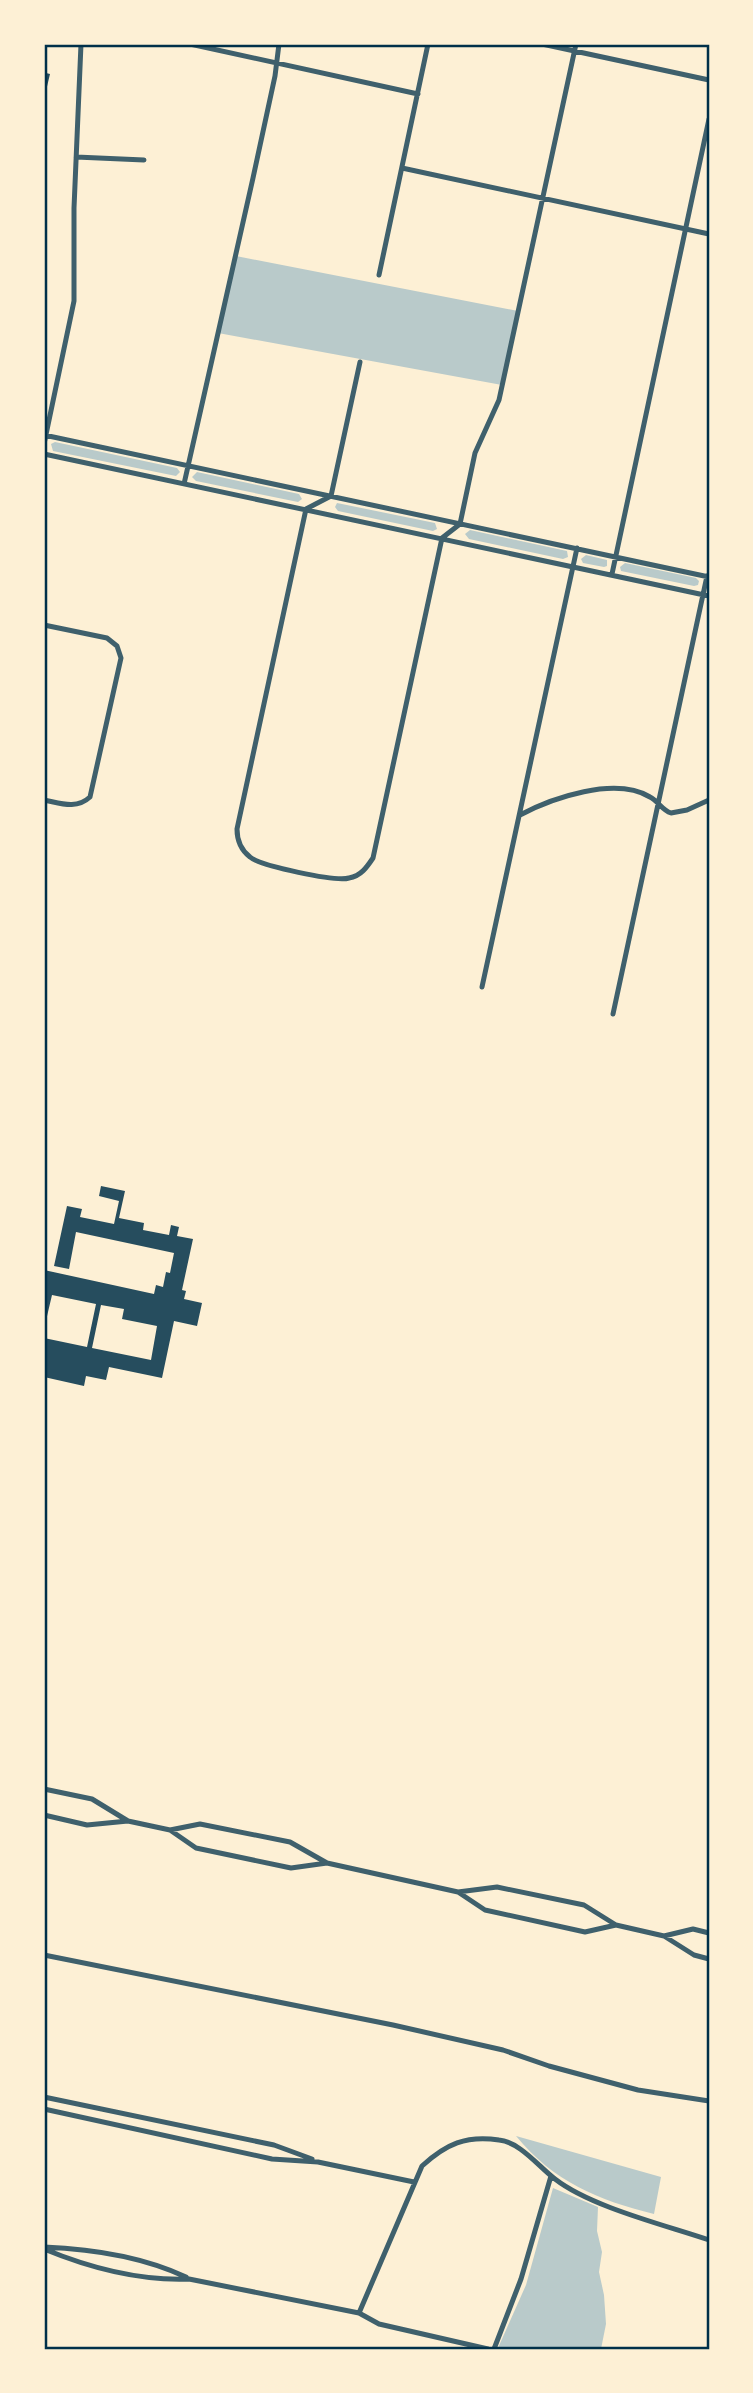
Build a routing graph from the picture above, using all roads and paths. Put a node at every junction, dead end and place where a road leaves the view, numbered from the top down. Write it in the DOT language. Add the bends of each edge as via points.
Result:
graph roads {
  1 [pos="81,44"];
  2 [pos="190,44"];
  3 [pos="279,44"];
  4 [pos="428,44"];
  5 [pos="542,44"];
  6 [pos="575,47"];
  7 [pos="276,62"];
  8 [pos="709,80"];
  9 [pos="418,94"];
  10 [pos="709,119"];
  11 [pos="76,158"];
  12 [pos="144,160"];
  13 [pos="402,168"];
  14 [pos="543,198"];
  15 [pos="685,229"];
  16 [pos="709,234"];
  17 [pos="379,275"];
  18 [pos="360,362"];
  19 [pos="45,435"];
  20 [pos="44,444"];
  21 [pos="44,454"];
  22 [pos="188,466"];
  23 [pos="184,484"];
  24 [pos="331,496"];
  25 [pos="306,509"];
  26 [pos="460,524"];
  27 [pos="442,538"];
  28 [pos="577,548"];
  29 [pos="616,556"];
  30 [pos="573,566"];
  31 [pos="612,574"];
  32 [pos="708,576"];
  33 [pos="706,595"];
  34 [pos="44,625"];
  35 [pos="44,800"];
  36 [pos="709,800"];
  37 [pos="657,803"];
  38 [pos="519,815"];
  39 [pos="482,987"];
  40 [pos="612,1014"];
  41 [pos="44,1789"];
  42 [pos="44,1815"];
  43 [pos="128,1821"];
  44 [pos="170,1830"];
  45 [pos="327,1863"];
  46 [pos="458,1892"];
  47 [pos="616,1925"];
  48 [pos="709,1933"];
  49 [pos="664,1936"];
  50 [pos="44,1955"];
  51 [pos="709,1959"];
  52 [pos="44,2097"];
  53 [pos="709,2101"];
  54 [pos="44,2109"];
  55 [pos="318,2162"];
  56 [pos="551,2176"];
  57 [pos="414,2182"];
  58 [pos="709,2240"];
  59 [pos="44,2248"];
  60 [pos="189,2278"];
  61 [pos="359,2313"];
  62 [pos="488,2349"];
  63 [pos="494,2349"];
  1 -- 11 [label="street"];
  2 -- 7 [label="street"];
  3 -- 7 [label="street"];
  4 -- 9 [label="street"];
  5 -- 6 [label="street"];
  6 -- 8 [label="street"];
  6 -- 14 [label="street"];
  7 -- 9 [label="street"];
  7 -- 22 [label="street"];
  9 -- 13 [label="street"];
  10 -- 15 [label="street"];
  11 -- 12 [label="street"];
  11 -- 19 [label="street" via="74,301"];
  13 -- 14 [label="street"];
  13 -- 17 [label="street"];
  14 -- 15 [label="street"];
  14 -- 26 [label="street" via="499,400 475,453"];
  15 -- 16 [label="street"];
  15 -- 29 [label="street"];
  18 -- 24 [label="street"];
  19 -- 20 [label="street"];
  19 -- 22 [label="street"];
  21 -- 23 [label="street"];
  22 -- 23 [label="street"];
  22 -- 24 [label="street"];
  23 -- 25 [label="street"];
  24 -- 25 [label="street"];
  24 -- 26 [label="street"];
  25 -- 27 [label="street"];
  25 -- 27 [label="street" via="237,829 244,852 256,861 339,880 357,876 373,858"];
  26 -- 27 [label="street"];
  26 -- 28 [label="street"];
  27 -- 30 [label="street"];
  28 -- 29 [label="street"];
  28 -- 30 [label="street"];
  29 -- 31 [label="street"];
  29 -- 32 [label="street"];
  30 -- 31 [label="street"];
  30 -- 38 [label="street"];
  31 -- 33 [label="street"];
  32 -- 33 [label="street"];
  33 -- 37 [label="street"];
  34 -- 35 [label="street" via="107,638 117,646 121,659 90,797 74,806"];
  36 -- 37 [label="street" via="677,813 667,812"];
  37 -- 38 [label="street" via="650,796 627,790 584,791"];
  37 -- 40 [label="street"];
  38 -- 39 [label="street"];
  41 -- 43 [label="street" via="92,1799"];
  42 -- 43 [label="street" via="88,1825"];
  43 -- 44 [label="street"];
  44 -- 45 [label="street" via="200,1824 290,1842"];
  44 -- 45 [label="street" via="196,1848 290,1868"];
  45 -- 46 [label="street"];
  46 -- 47 [label="street" via="498,1887 572,1902"];
  46 -- 47 [label="street" via="485,1910 586,1932"];
  47 -- 49 [label="street"];
  48 -- 49 [label="street" via="693,1929"];
  49 -- 51 [label="street"];
  50 -- 53 [label="street" via="393,2025 503,2050 638,2090"];
  52 -- 55 [label="street" via="274,2145"];
  54 -- 55 [label="street" via="272,2159"];
  55 -- 57 [label="street"];
  56 -- 57 [label="street" via="521,2150 502,2140 481,2139 458,2141 439,2151 422,2166"];
  56 -- 58 [label="street" via="580,2194"];
  56 -- 63 [label="street" via="521,2279"];
  57 -- 61 [label="street"];
  59 -- 60 [label="street" via="96,2250 163,2266"];
  59 -- 60 [label="street" via="77,2262 139,2277"];
  60 -- 61 [label="street"];
  61 -- 62 [label="street" via="380,2324"];
}
